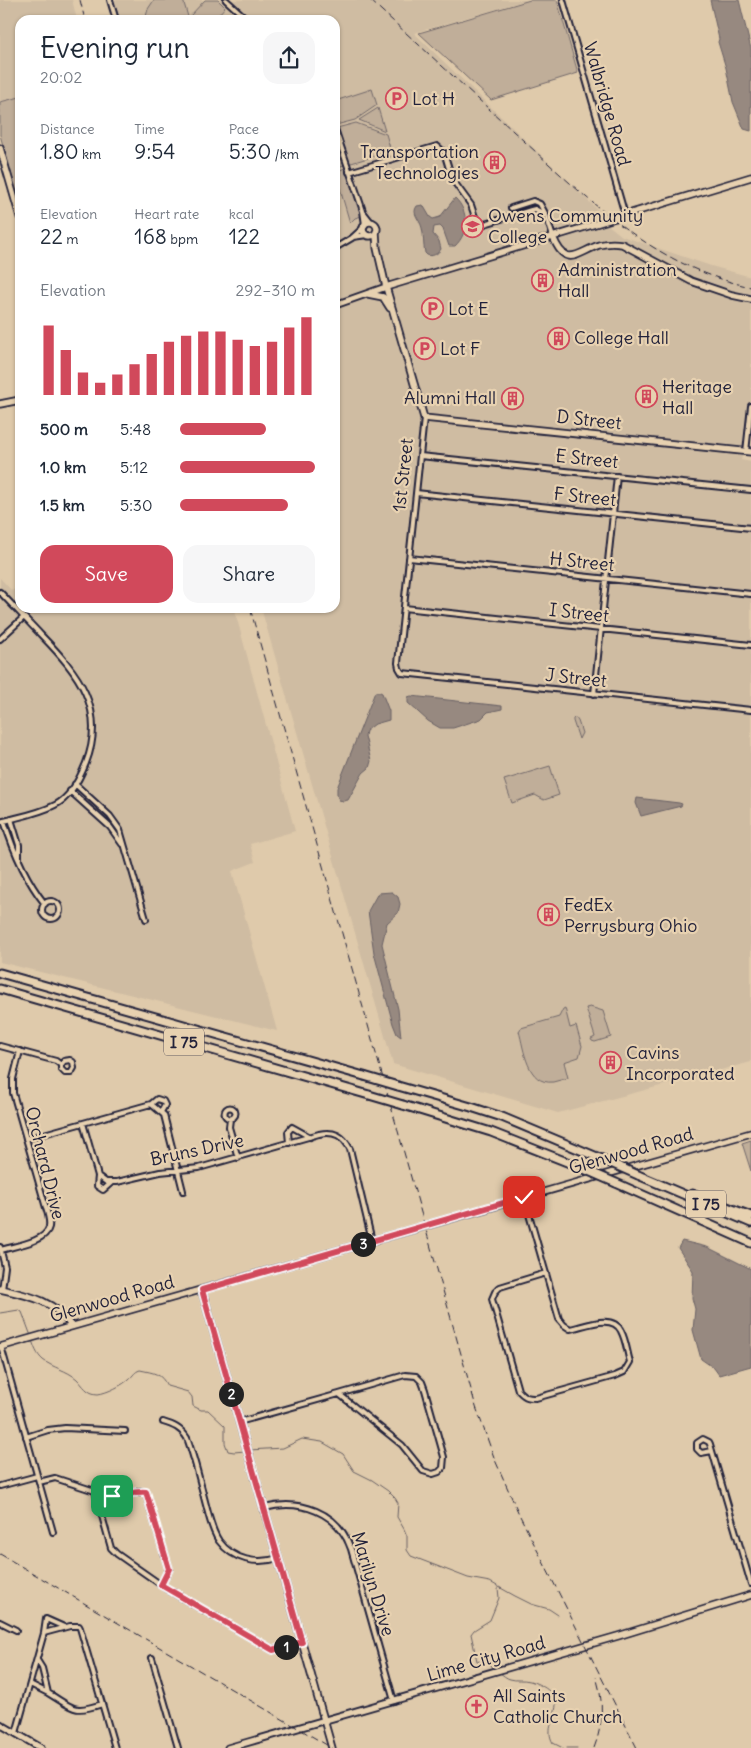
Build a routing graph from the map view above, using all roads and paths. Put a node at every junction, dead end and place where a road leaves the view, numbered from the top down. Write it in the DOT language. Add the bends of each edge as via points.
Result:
graph roads {
  1 [pos="110,0"];
  2 [pos="226,0"];
  3 [pos="563,0"];
  4 [pos="114,15"];
  5 [pos="242,15"];
  6 [pos="340,144"];
  7 [pos="0,148"];
  8 [pos="349,172"];
  9 [pos="751,177"];
  10 [pos="15,200"];
  11 [pos="510,208"];
  12 [pos="363,211"];
  13 [pos="546,215"];
  14 [pos="625,215"];
  15 [pos="371,222"];
  16 [pos="364,226"];
  17 [pos="376,232"];
  18 [pos="368,235"];
  19 [pos="353,237"];
  20 [pos="553,237"];
  21 [pos="340,245"];
  22 [pos="377,248"];
  23 [pos="386,286"];
  24 [pos="366,293"];
  25 [pos="751,300"];
  26 [pos="340,303"];
  27 [pos="394,313"];
  28 [pos="15,401"];
  29 [pos="0,404"];
  30 [pos="751,406"];
  31 [pos="424,418"];
  32 [pos="749,452"];
  33 [pos="420,456"];
  34 [pos="617,476"];
  35 [pos="751,490"];
  36 [pos="416,493"];
  37 [pos="613,514"];
  38 [pos="751,528"];
  39 [pos="409,558"];
  40 [pos="606,579"];
  41 [pos="0,592"];
  42 [pos="751,594"];
  43 [pos="15,607"];
  44 [pos="404,608"];
  45 [pos="21,613"];
  46 [pos="24,616"];
  47 [pos="601,629"];
  48 [pos="0,639"];
  49 [pos="751,645"];
  50 [pos="400,670"];
  51 [pos="594,694"];
  52 [pos="751,710"];
  53 [pos="73,788"];
  54 [pos="11,819"];
  55 [pos="2,821"];
  56 [pos="126,850"];
  57 [pos="19,859"];
  58 [pos="45,904"];
  59 [pos="146,918"];
  60 [pos="0,973"];
  61 [pos="0,990"];
  62 [pos="0,1046"];
  63 [pos="20,1051"];
  64 [pos="61,1065"];
  65 [pos="151,1104"];
  66 [pos="161,1112"];
  67 [pos="230,1119"];
  68 [pos="82,1124"];
  69 [pos="751,1133"];
  70 [pos="310,1137"];
  71 [pos="26,1140"];
  72 [pos="289,1143"];
  73 [pos="238,1158"];
  74 [pos="178,1170"];
  75 [pos="98,1176"];
  76 [pos="111,1183"];
  77 [pos="660,1184"];
  78 [pos="183,1191"];
  79 [pos="524,1197"];
  80 [pos="751,1216"];
  81 [pos="751,1223"];
  82 [pos="372,1242"];
  83 [pos="751,1244"];
  84 [pos="0,1249"];
  85 [pos="546,1273"];
  86 [pos="1,1289"];
  87 [pos="202,1290"];
  88 [pos="70,1326"];
  89 [pos="0,1346"];
  90 [pos="339,1394"];
  91 [pos="163,1422"];
  92 [pos="239,1422"];
  93 [pos="125,1431"];
  94 [pos="26,1437"];
  95 [pos="712,1452"];
  96 [pos="37,1476"];
  97 [pos="39,1482"];
  98 [pos="0,1486"];
  99 [pos="95,1491"];
  100 [pos="264,1508"];
  101 [pos="53,1532"];
  102 [pos="278,1558"];
  103 [pos="751,1584"];
  104 [pos="161,1585"];
  105 [pos="751,1595"];
  106 [pos="0,1622"];
  107 [pos="64,1627"];
  108 [pos="16,1630"];
  109 [pos="44,1633"];
  110 [pos="302,1642"];
  111 [pos="152,1658"];
  112 [pos="37,1660"];
  113 [pos="30,1684"];
  114 [pos="48,1693"];
  115 [pos="394,1701"];
  116 [pos="102,1704"];
  117 [pos="324,1721"];
  118 [pos="0,1724"];
  119 [pos="16,1733"];
  120 [pos="42,1748"];
  121 [pos="115,1748"];
  122 [pos="178,1748"];
  123 [pos="228,1748"];
  124 [pos="332,1748"];
  1 -- 4 [label="street"];
  2 -- 5 [label="street"];
  3 -- 14 [label="street, Walbridge Road"];
  6 -- 8 [label="street"];
  7 -- 10 [label="street"];
  8 -- 12 [label="street"];
  8 -- 13 [label="street" via="437,146 444,152 452,179 471,205 478,226 536,209"];
  9 -- 14 [label="street"];
  11 -- 13 [label="street" via="536,202"];
  12 -- 15 [label="street"];
  12 -- 16 [label="street"];
  13 -- 20 [label="street"];
  14 -- 20 [label="street"];
  15 -- 16 [label="street"];
  15 -- 17 [label="street" via="376,225"];
  16 -- 18 [label="street"];
  16 -- 19 [label="street"];
  17 -- 18 [label="street"];
  17 -- 22 [label="street"];
  18 -- 19 [label="street"];
  18 -- 22 [label="street"];
  19 -- 21 [label="street"];
  20 -- 23 [label="street"];
  20 -- 25 [label="street" via="560,251 569,256 580,255 603,244 622,244 691,281"];
  22 -- 23 [label="street, 1st Street"];
  23 -- 24 [label="street"];
  23 -- 27 [label="street, 1st Street"];
  24 -- 26 [label="street"];
  24 -- 27 [label="street" via="383,298"];
  27 -- 31 [label="street, 1st Street"];
  28 -- 29 [label="street"];
  30 -- 32 [label="street"];
  31 -- 32 [label="street, D Street"];
  31 -- 33 [label="street, 1st Street"];
  33 -- 34 [label="street, E Street"];
  33 -- 36 [label="street, 1st Street"];
  34 -- 35 [label="street, E Street"];
  34 -- 37 [label="street"];
  36 -- 37 [label="street, F Street"];
  36 -- 39 [label="street, 1st Street"];
  37 -- 38 [label="street, F Street"];
  37 -- 40 [label="street"];
  39 -- 40 [label="street, H Street"];
  39 -- 44 [label="street, 1st Street"];
  40 -- 42 [label="street, H Street"];
  40 -- 47 [label="street"];
  41 -- 43 [label="street"];
  44 -- 47 [label="street, I Street"];
  44 -- 50 [label="street, 1st Street"];
  45 -- 46 [label="street"];
  46 -- 48 [label="street"];
  46 -- 53 [label="street" via="71,666 88,700 92,740 87,760"];
  47 -- 49 [label="street, I Street"];
  47 -- 51 [label="street"];
  50 -- 51 [label="street, J Street" via="405,674"];
  51 -- 52 [label="street, J Street"];
  53 -- 54 [label="street" via="55,805"];
  53 -- 56 [label="street" via="110,827"];
  53 -- 56 [label="street" via="102,808 115,823"];
  54 -- 55 [label="street"];
  54 -- 57 [label="street" via="19,845"];
  55 -- 57 [label="street"];
  56 -- 59 [label="street"];
  57 -- 58 [label="street" via="32,887"];
  58 -- 58 [label="street" via="42,908 44,915 50,919 56,917 59,905 51,901"];
  60 -- 77 [label="highway, I 75, bridge" via="471,1107"];
  61 -- 83 [label="highway, I 75, bridge" via="491,1132 577,1166"];
  62 -- 63 [label="street"];
  63 -- 64 [label="street"];
  63 -- 71 [label="street, Orchard Drive" via="13,1092"];
  65 -- 66 [label="street"];
  65 -- 66 [label="street" via="157,1099 164,1101"];
  65 -- 68 [label="street"];
  66 -- 74 [label="street"];
  67 -- 73 [label="street"];
  68 -- 71 [label="street"];
  68 -- 75 [label="street, Bruns Drive"];
  69 -- 79 [label="street, Glenwood Road"];
  70 -- 72 [label="street, Bruns Drive"];
  70 -- 72 [label="street, Bruns Drive" via="292,1127 288,1132"];
  70 -- 82 [label="street, Bruns Drive" via="333,1133 347,1144"];
  71 -- 84 [label="street, Orchard Drive" via="49,1226 40,1238"];
  72 -- 73 [label="street, Bruns Drive"];
  73 -- 74 [label="street, Bruns Drive"];
  74 -- 76 [label="street, Bruns Drive"];
  74 -- 78 [label="street"];
  75 -- 76 [label="street"];
  75 -- 76 [label="street, Bruns Drive" via="96,1183 100,1190"];
  77 -- 80 [label="highway"];
  77 -- 81 [label="highway, I 75"];
  79 -- 82 [label="street, Glenwood Road"];
  79 -- 85 [label="street"];
  82 -- 87 [label="street, Glenwood Road"];
  84 -- 86 [label="street" via="5,1272"];
  85 -- 85 [label="street" via="559,1319 564,1325 570,1329 607,1321 616,1323 622,1331 630,1362 624,1372 536,1398 524,1396 518,1390 492,1299 500,1287"];
  86 -- 88 [label="street" via="40,1300 63,1316"];
  87 -- 88 [label="street, Glenwood Road"];
  87 -- 92 [label="street"];
  88 -- 89 [label="street, Glenwood Road"];
  89 -- 94 [label="street"];
  90 -- 90 [label="street" via="402,1445 422,1471 433,1474 441,1470 444,1463 442,1449 425,1390 418,1377 406,1375"];
  90 -- 92 [label="street"];
  91 -- 102 [label="street" via="175,1426 187,1438 219,1542 248,1560 265,1562"];
  92 -- 100 [label="street"];
  93 -- 94 [label="street" via="65,1428"];
  94 -- 96 [label="street"];
  95 -- 103 [label="street"];
  96 -- 97 [label="street"];
  96 -- 98 [label="street"];
  97 -- 99 [label="street" via="55,1478"];
  97 -- 101 [label="street"];
  99 -- 104 [label="street" via="111,1548"];
  99 -- 104 [label="street" via="118,1497 146,1492 169,1569"];
  100 -- 102 [label="street"];
  100 -- 115 [label="street, Marilyn Drive" via="290,1504 309,1508 331,1520 345,1533"];
  102 -- 110 [label="street"];
  104 -- 110 [label="street" via="273,1650"];
  105 -- 115 [label="street, Lime City Road"];
  106 -- 108 [label="street"];
  107 -- 109 [label="street"];
  107 -- 109 [label="street" via="46,1619"];
  107 -- 116 [label="street" via="76,1625 80,1628"];
  109 -- 112 [label="street"];
  110 -- 117 [label="street"];
  111 -- 122 [label="street"];
  112 -- 113 [label="street"];
  112 -- 114 [label="street"];
  113 -- 114 [label="street"];
  113 -- 119 [label="street"];
  114 -- 116 [label="street" via="75,1709"];
  115 -- 117 [label="street, Lime City Road"];
  116 -- 121 [label="street"];
  117 -- 123 [label="street, Lime City Road"];
  117 -- 124 [label="street"];
  118 -- 119 [label="street"];
  119 -- 120 [label="street"];
}
